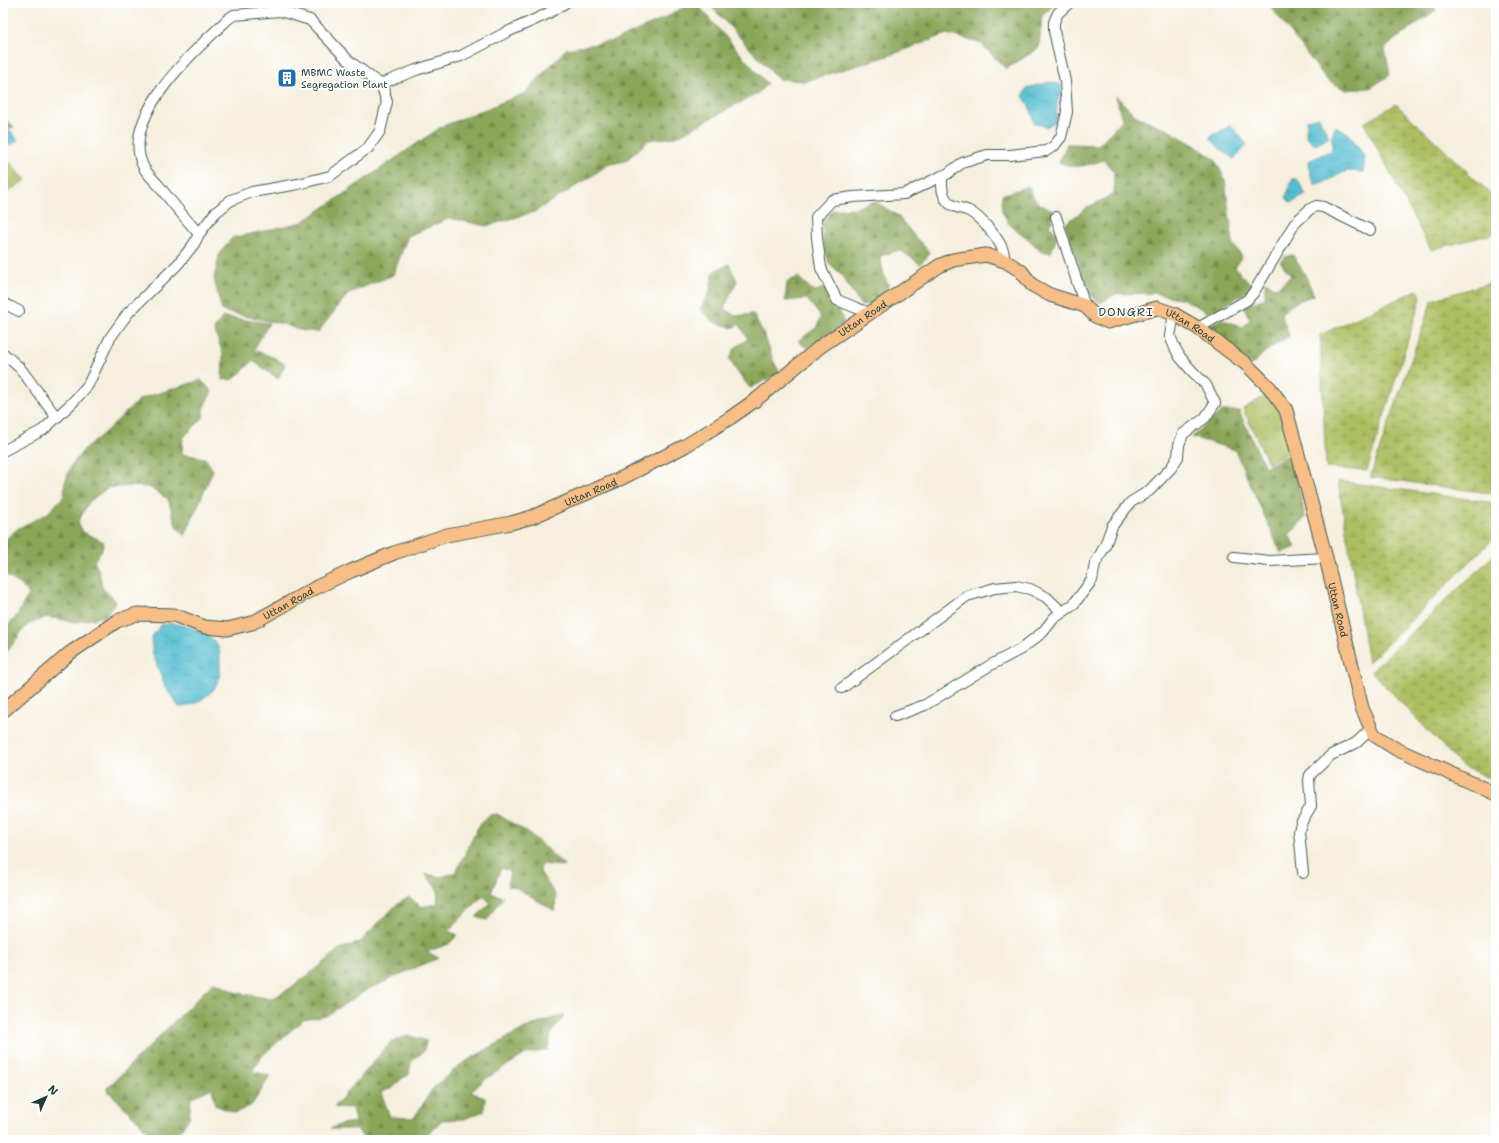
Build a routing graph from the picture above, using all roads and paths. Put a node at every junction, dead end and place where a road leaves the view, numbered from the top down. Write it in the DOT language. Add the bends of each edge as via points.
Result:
graph roads {
  1 [pos="565,3"];
  2 [pos="1068,3"];
  3 [pos="385,96"];
  4 [pos="942,176"];
  5 [pos="1056,217"];
  6 [pos="1370,230"];
  7 [pos="199,234"];
  8 [pos="1005,260"];
  9 [pos="3,303"];
  10 [pos="1084,306"];
  11 [pos="19,311"];
  12 [pos="869,313"];
  13 [pos="1174,314"];
  14 [pos="1198,328"];
  15 [pos="3,353"];
  16 [pos="57,418"];
  17 [pos="3,451"];
  18 [pos="1234,557"];
  19 [pos="1326,558"];
  20 [pos="1062,612"];
  21 [pos="842,688"];
  22 [pos="3,711"];
  23 [pos="895,716"];
  24 [pos="1372,729"];
  25 [pos="1496,794"];
  26 [pos="1303,874"];
  1 -- 3 [label="street" via="461,56 383,83"];
  2 -- 4 [label="street" via="1058,13 1054,22 1068,112 1061,137 1046,151 986,155 962,163"];
  3 -- 7 [label="street" via="387,102 380,131 368,148 347,165 330,176 252,192 231,200 215,213"];
  3 -- 7 [label="street" via="382,87 348,60 310,20 280,11 234,15 228,18 162,88 139,134 138,152 144,168"];
  4 -- 8 [label="street" via="942,189 948,202 976,215 982,221 1001,246"];
  4 -- 12 [label="street" via="904,194 832,200 816,217 821,268 837,300"];
  5 -- 10 [label="street"];
  6 -- 14 [label="street" via="1323,207 1316,206 1310,209 1295,223 1247,300"];
  7 -- 16 [label="street" via="178,264 128,313 110,338 88,384"];
  8 -- 10 [label="main road, Uttan Road" via="1021,271 1032,285 1050,295"];
  8 -- 12 [label="main road, Uttan Road" via="986,255 953,260 939,266"];
  9 -- 11 [label="street"];
  10 -- 13 [label="main road, Uttan Road" via="1095,316 1108,322 1157,308"];
  12 -- 22 [label="main road, Uttan Road" via="821,346 730,418 685,446 622,478 511,523 447,535 394,553 319,586 252,623 227,629 205,627 174,615 137,614 117,621 70,653"];
  13 -- 14 [label="main road, Uttan Road"];
  13 -- 20 [label="street" via="1170,336 1175,348 1192,372 1206,385 1215,403 1205,418 1183,434 1178,457 1171,468 1149,491 1131,502 1112,526 1095,564 1092,580 1073,605"];
  14 -- 19 [label="main road, Uttan Road" via="1246,364 1270,388 1286,410"];
  15 -- 16 [label="street" via="20,368"];
  16 -- 17 [label="street" via="44,430"];
  18 -- 19 [label="street" via="1269,561"];
  19 -- 24 [label="main road, Uttan Road" via="1362,708"];
  20 -- 21 [label="street" via="1046,597 1030,589 1016,586 996,588 967,596"];
  20 -- 23 [label="street" via="1043,632 1021,648 925,705"];
  24 -- 25 [label="main road, Uttan Road" via="1374,735 1396,749"];
  24 -- 26 [label="street" via="1356,743 1326,759 1310,775 1311,806 1299,831"];
}
